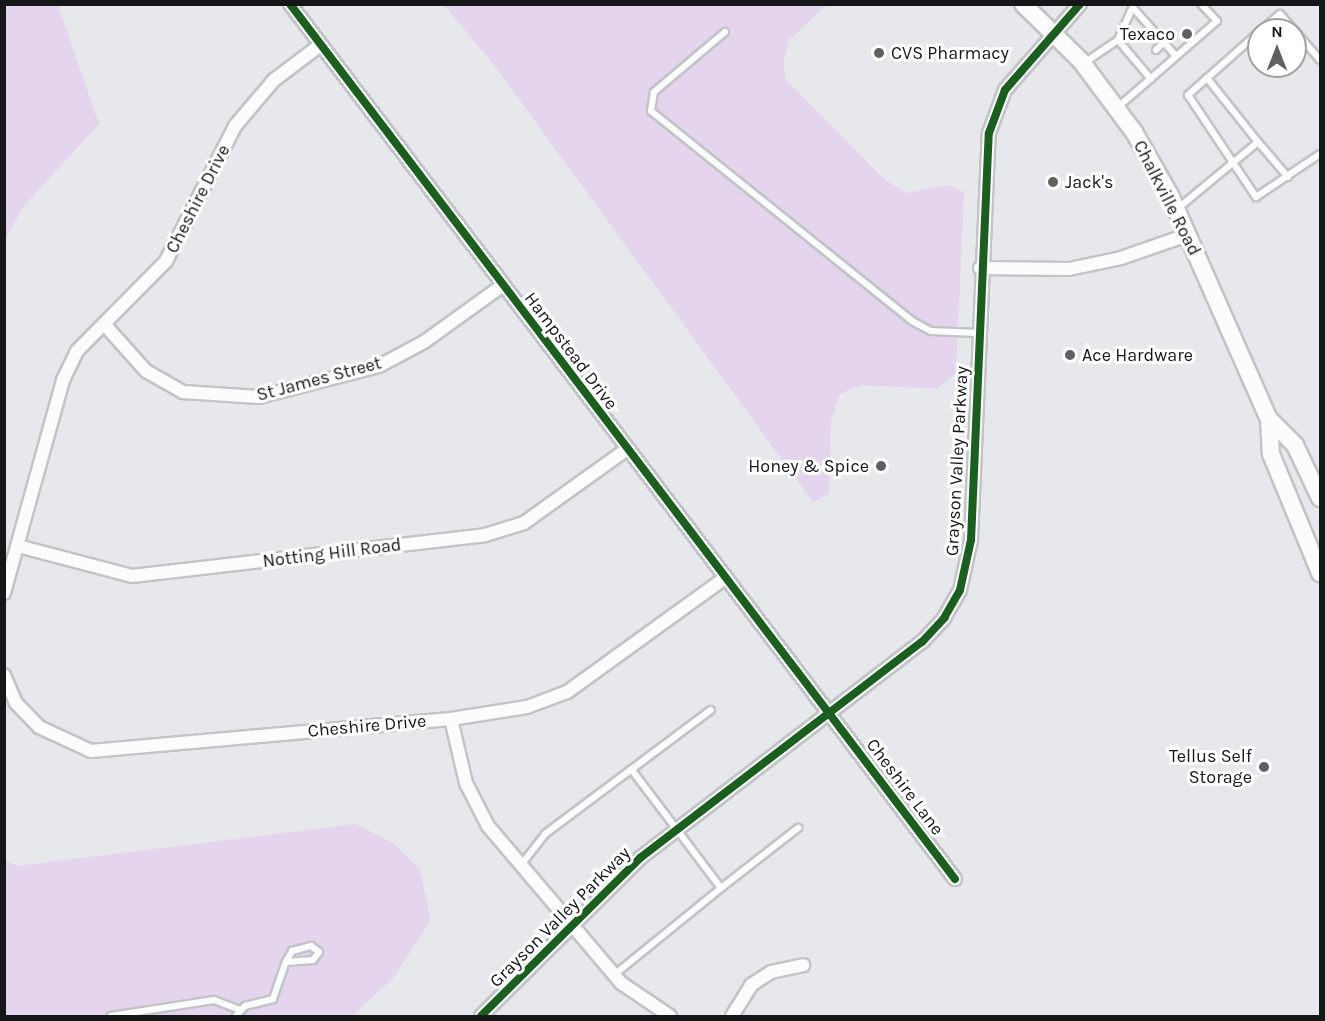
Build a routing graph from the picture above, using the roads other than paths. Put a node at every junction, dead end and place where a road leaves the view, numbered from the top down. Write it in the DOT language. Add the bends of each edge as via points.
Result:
graph roads {
  1 [pos="290,4"];
  2 [pos="1023,4"];
  3 [pos="1080,4"];
  4 [pos="1201,4"];
  5 [pos="1134,7"];
  6 [pos="1154,31"];
  7 [pos="725,32"];
  8 [pos="1052,33"];
  9 [pos="1145,38"];
  10 [pos="1118,40"];
  11 [pos="1164,42"];
  12 [pos="1247,43"];
  13 [pos="1307,44"];
  14 [pos="319,46"];
  15 [pos="1156,50"];
  16 [pos="1176,56"];
  17 [pos="1320,60"];
  18 [pos="1083,64"];
  19 [pos="1207,78"];
  20 [pos="1150,79"];
  21 [pos="1118,107"];
  22 [pos="1258,142"];
  23 [pos="1320,154"];
  24 [pos="1233,162"];
  25 [pos="1288,177"];
  26 [pos="1176,210"];
  27 [pos="1187,235"];
  28 [pos="980,268"];
  29 [pos="502,286"];
  30 [pos="104,324"];
  31 [pos="978,333"];
  32 [pos="1269,419"];
  33 [pos="626,450"];
  34 [pos="1320,498"];
  35 [pos="18,546"];
  36 [pos="1320,573"];
  37 [pos="725,578"];
  38 [pos="4,593"];
  39 [pos="4,675"];
  40 [pos="711,710"];
  41 [pos="831,713"];
  42 [pos="451,719"];
  43 [pos="631,769"];
  44 [pos="798,828"];
  45 [pos="678,829"];
  46 [pos="521,865"];
  47 [pos="955,879"];
  48 [pos="721,888"];
  49 [pos="572,923"];
  50 [pos="286,962"];
  51 [pos="803,965"];
  52 [pos="614,975"];
  53 [pos="240,1010"];
  54 [pos="111,1017"];
  55 [pos="236,1017"];
  56 [pos="481,1017"];
  57 [pos="670,1017"];
  58 [pos="732,1017"];
  1 -- 14 [label="street, Hampstead Drive"];
  2 -- 8 [label="main road, Chalkville Road"];
  3 -- 8 [label="street, Grayson Valley Parkway"];
  4 -- 16 [label="lane" via="1217,21"];
  5 -- 6 [label="lane"];
  5 -- 10 [label="lane"];
  6 -- 9 [label="lane"];
  6 -- 11 [label="lane"];
  7 -- 31 [label="lane" via="654,92 651,111 912,321 932,331"];
  8 -- 18 [label="main road, Chalkville Road"];
  8 -- 28 [label="street, Grayson Valley Parkway" via="995,110 983,176"];
  10 -- 18 [label="lane"];
  10 -- 20 [label="lane" via="1141,63"];
  11 -- 15 [label="lane"];
  11 -- 16 [label="lane"];
  12 -- 19 [label="lane"];
  13 -- 17 [label="lane"];
  14 -- 29 [label="street, Hampstead Drive"];
  14 -- 30 [label="street, Cheshire Drive" via="274,80 235,126 166,261"];
  16 -- 20 [label="lane"];
  18 -- 21 [label="main road, Chalkville Road"];
  19 -- 22 [label="lane"];
  19 -- 24 [label="lane" via="1188,95"];
  20 -- 21 [label="lane"];
  21 -- 26 [label="main road, Chalkville Road"];
  22 -- 24 [label="lane"];
  22 -- 25 [label="lane"];
  23 -- 25 [label="lane"];
  24 -- 25 [label="lane" via="1256,197"];
  24 -- 26 [label="lane"];
  26 -- 27 [label="main road, Chalkville Road"];
  27 -- 28 [label="street" via="1069,269"];
  27 -- 32 [label="main road, Chalkville Road"];
  28 -- 31 [label="street, Grayson Valley Parkway"];
  29 -- 30 [label="street, St James Street" via="424,342 379,366 259,397 183,392 147,371"];
  29 -- 33 [label="street, Hampstead Drive"];
  30 -- 35 [label="street, Cheshire Drive" via="77,351 63,380"];
  31 -- 41 [label="street, Grayson Valley Parkway" via="970,540 960,590 922,642"];
  32 -- 34 [label="main road, Chalkville Road" via="1295,445"];
  32 -- 36 [label="main road, Chalkville Road" via="1271,454"];
  33 -- 35 [label="street, Notting Hill Road" via="524,523 485,535 132,576"];
  33 -- 37 [label="street, Hampstead Drive"];
  35 -- 38 [label="street, Cheshire Drive"];
  37 -- 41 [label="street, Hampstead Drive"];
  37 -- 42 [label="street, Cheshire Drive" via="567,692 527,707"];
  39 -- 42 [label="street, Cheshire Drive" via="16,703 39,727 91,751"];
  40 -- 43 [label="lane"];
  41 -- 45 [label="street, Grayson Valley Parkway"];
  41 -- 47 [label="street, Cheshire Lane"];
  42 -- 46 [label="street" via="466,783 488,826"];
  43 -- 45 [label="lane"];
  43 -- 46 [label="lane" via="545,834"];
  44 -- 48 [label="lane"];
  45 -- 48 [label="lane"];
  45 -- 49 [label="street, Grayson Valley Parkway"];
  46 -- 49 [label="street"];
  48 -- 52 [label="lane"];
  49 -- 52 [label="street"];
  49 -- 56 [label="street, Grayson Valley Parkway"];
  50 -- 50 [label="lane" via="301,946 319,952 313,960"];
  50 -- 53 [label="lane" via="273,999"];
  51 -- 58 [label="street" via="771,972 751,985"];
  52 -- 57 [label="street" via="649,1007"];
  53 -- 54 [label="lane" via="214,1000"];
  53 -- 55 [label="lane"];
}
